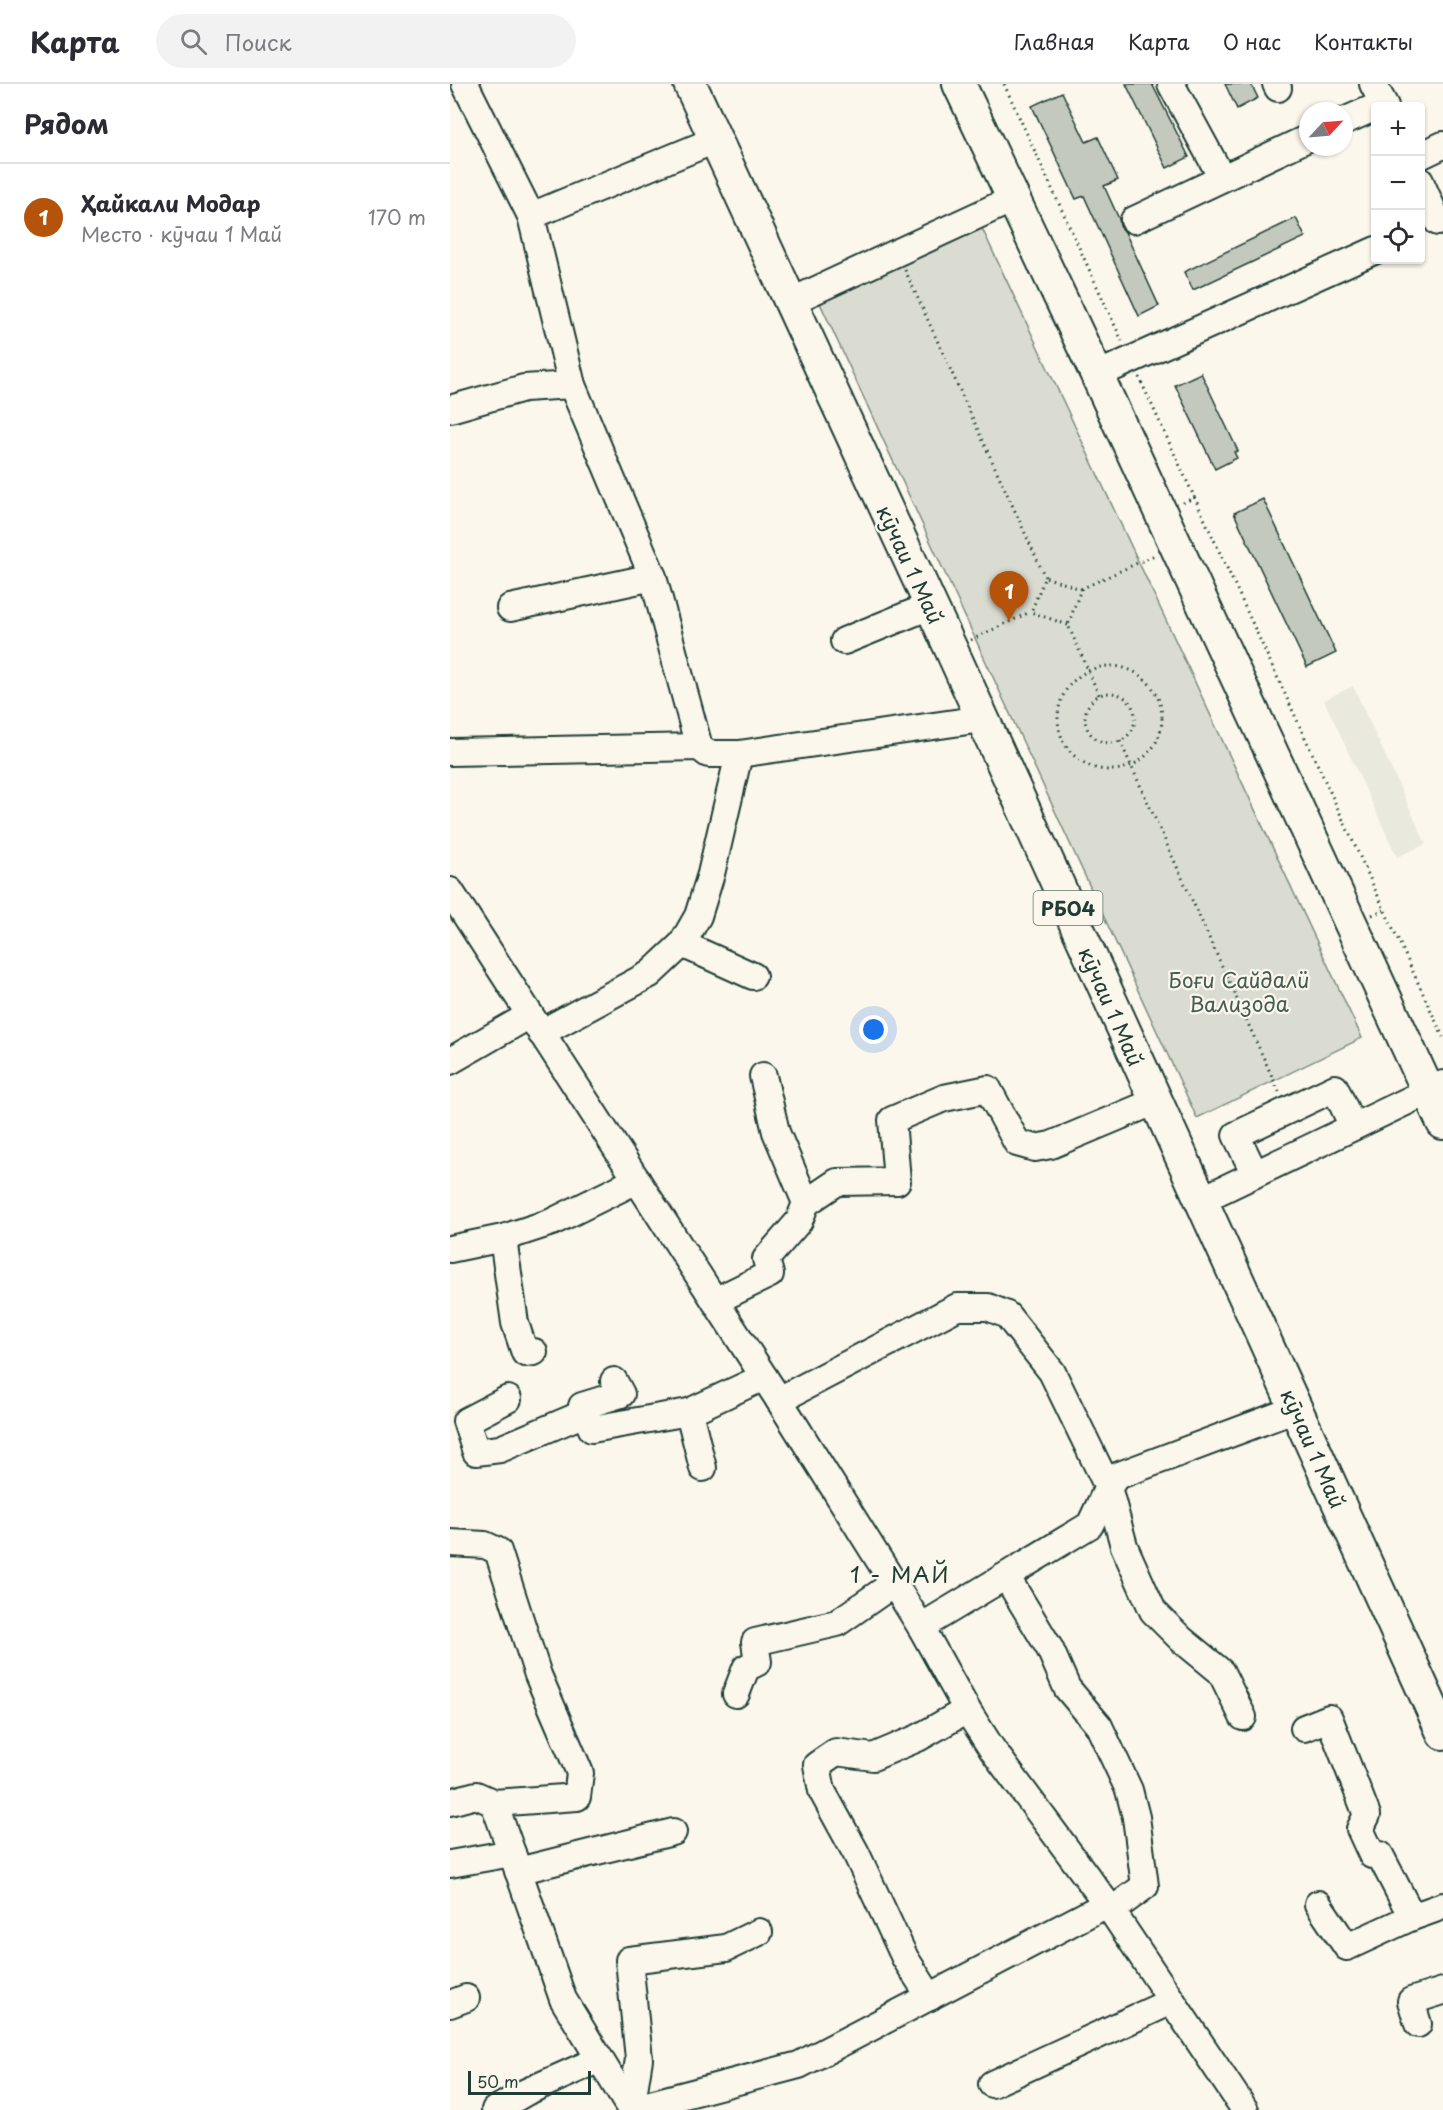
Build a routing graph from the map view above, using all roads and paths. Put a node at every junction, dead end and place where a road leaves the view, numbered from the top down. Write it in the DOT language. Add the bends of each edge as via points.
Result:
graph roads {
  1 [pos="465,84"];
  2 [pos="690,84"];
  3 [pos="959,84"];
  4 [pos="1004,84"];
  5 [pos="1171,84"];
  6 [pos="1378,101"];
  7 [pos="1353,116"];
  8 [pos="715,140"];
  9 [pos="1299,142"];
  10 [pos="1443,145"];
  11 [pos="1425,154"];
  12 [pos="1222,178"];
  13 [pos="1425,198"];
  14 [pos="1014,199"];
  15 [pos="531,216"];
  16 [pos="1134,220"];
  17 [pos="1434,228"];
  18 [pos="1371,252"];
  19 [pos="897,253"];
  20 [pos="790,302"];
  21 [pos="1131,360"];
  22 [pos="1097,375"];
  23 [pos="573,385"];
  24 [pos="450,409"];
  25 [pos="1176,546"];
  26 [pos="652,577"];
  27 [pos="1045,577"];
  28 [pos="1081,589"];
  29 [pos="930,606"];
  30 [pos="510,608"];
  31 [pos="1031,612"];
  32 [pos="1068,625"];
  33 [pos="844,641"];
  34 [pos="951,649"];
  35 [pos="1088,671"];
  36 [pos="1099,695"];
  37 [pos="982,719"];
  38 [pos="1120,741"];
  39 [pos="699,747"];
  40 [pos="450,752"];
  41 [pos="739,754"];
  42 [pos="1131,766"];
  43 [pos="450,891"];
  44 [pos="682,944"];
  45 [pos="753,976"];
  46 [pos="536,1024"];
  47 [pos="1443,1037"];
  48 [pos="450,1061"];
  49 [pos="763,1076"];
  50 [pos="1436,1087"];
  51 [pos="1156,1101"];
  52 [pos="1287,1111"];
  53 [pos="1443,1123"];
  54 [pos="1353,1127"];
  55 [pos="1255,1174"];
  56 [pos="636,1180"];
  57 [pos="1201,1200"];
  58 [pos="806,1203"];
  59 [pos="503,1238"];
  60 [pos="450,1249"];
  61 [pos="715,1301"];
  62 [pos="534,1352"];
  63 [pos="764,1377"];
  64 [pos="614,1381"];
  65 [pos="508,1399"];
  66 [pos="779,1400"];
  67 [pos="1296,1409"];
  68 [pos="689,1412"];
  69 [pos="585,1413"];
  70 [pos="703,1468"];
  71 [pos="1108,1487"];
  72 [pos="450,1543"];
  73 [pos="1006,1576"];
  74 [pos="893,1584"];
  75 [pos="921,1627"];
  76 [pos="736,1694"];
  77 [pos="967,1710"];
  78 [pos="1243,1717"];
  79 [pos="1304,1728"];
  80 [pos="1443,1733"];
  81 [pos="450,1802"];
  82 [pos="494,1803"];
  83 [pos="673,1832"];
  84 [pos="515,1862"];
  85 [pos="450,1864"];
  86 [pos="1318,1904"];
  87 [pos="1443,1905"];
  88 [pos="1109,1908"];
  89 [pos="1412,1917"];
  90 [pos="759,1932"];
  91 [pos="1443,1991"];
  92 [pos="930,1997"];
  93 [pos="1172,2001"];
  94 [pos="1418,2024"];
  95 [pos="600,2059"];
  96 [pos="992,2084"];
  97 [pos="495,2110"];
  98 [pos="631,2110"];
  99 [pos="1245,2110"];
  1 -- 15 [label="street"];
  2 -- 8 [label="main road, кӯчаи 1 Май / РБ04"];
  3 -- 14 [label="main road"];
  4 -- 21 [label="path"];
  5 -- 12 [label="street"];
  6 -- 7 [label="street"];
  8 -- 15 [label="street"];
  8 -- 20 [label="main road, кӯчаи 1 Май / РБ04"];
  9 -- 12 [label="street"];
  10 -- 11 [label="street"];
  12 -- 16 [label="street"];
  13 -- 17 [label="street"];
  14 -- 19 [label="street"];
  14 -- 22 [label="main road"];
  15 -- 23 [label="street"];
  18 -- 21 [label="street"];
  19 -- 20 [label="street"];
  19 -- 27 [label="path"];
  20 -- 29 [label="main road, кӯчаи 1 Май / РБ04"];
  21 -- 22 [label="street"];
  21 -- 47 [label="path"];
  22 -- 25 [label="main road"];
  23 -- 24 [label="street" via="524,388"];
  23 -- 26 [label="street"];
  25 -- 28 [label="path"];
  25 -- 50 [label="main road"];
  26 -- 30 [label="street"];
  26 -- 39 [label="street"];
  27 -- 28 [label="path"];
  27 -- 31 [label="path"];
  28 -- 32 [label="path"];
  29 -- 33 [label="street"];
  29 -- 34 [label="main road, кӯчаи 1 Май / РБ04"];
  31 -- 32 [label="path"];
  31 -- 34 [label="path"];
  32 -- 35 [label="path"];
  34 -- 37 [label="main road, кӯчаи 1 Май / РБ04"];
  35 -- 36 [label="path"];
  35 -- 42 [label="path" via="1063,694 1058,717 1062,740 1086,765 1108,771"];
  35 -- 42 [label="path" via="1111,666 1134,672 1157,697 1162,720 1156,742"];
  36 -- 38 [label="path" via="1115,694 1132,708 1131,730"];
  36 -- 38 [label="path" via="1085,713 1087,728 1104,742"];
  37 -- 41 [label="street"];
  37 -- 51 [label="main road, кӯчаи 1 Май / РБ04"];
  38 -- 42 [label="path"];
  39 -- 40 [label="street"];
  39 -- 41 [label="street" via="708,754"];
  41 -- 44 [label="street" via="711,874 698,916"];
  42 -- 52 [label="path"];
  43 -- 46 [label="street"];
  44 -- 45 [label="street"];
  44 -- 46 [label="street" via="650,974"];
  46 -- 48 [label="street"];
  46 -- 56 [label="street"];
  49 -- 58 [label="street" via="776,1131"];
  50 -- 53 [label="main road"];
  50 -- 54 [label="street"];
  51 -- 57 [label="main road, кӯчаи 1 Май / РБ04"];
  51 -- 58 [label="street" via="1035,1148 1017,1143 988,1089 944,1098 892,1120 897,1181 837,1182"];
  52 -- 54 [label="street" via="1335,1088"];
  52 -- 55 [label="street" via="1236,1135"];
  54 -- 55 [label="street"];
  55 -- 57 [label="street"];
  56 -- 59 [label="street" via="552,1222"];
  56 -- 61 [label="street"];
  57 -- 67 [label="main road, кӯчаи 1 Май / РБ04"];
  58 -- 61 [label="street" via="799,1221 766,1259 770,1274"];
  59 -- 60 [label="street"];
  59 -- 62 [label="street" via="514,1323 525,1353"];
  61 -- 63 [label="street"];
  63 -- 66 [label="street"];
  63 -- 68 [label="street"];
  64 -- 69 [label="street" via="621,1394 582,1406"];
  65 -- 69 [label="street" via="466,1421 476,1452 500,1449"];
  66 -- 71 [label="street" via="957,1307 988,1307 1007,1314 1052,1372"];
  66 -- 74 [label="street"];
  67 -- 71 [label="street" via="1118,1476"];
  67 -- 80 [label="main road, кӯчаи 1 Май / РБ04"];
  68 -- 69 [label="street" via="592,1429"];
  68 -- 70 [label="street"];
  71 -- 73 [label="street" via="1090,1525"];
  71 -- 78 [label="street" via="1124,1546 1153,1611 1221,1672"];
  72 -- 82 [label="street" via="485,1545 498,1551 538,1675 580,1773 577,1797"];
  73 -- 75 [label="street"];
  73 -- 88 [label="street" via="1050,1649 1067,1688 1099,1726 1129,1790 1145,1886"];
  74 -- 75 [label="street"];
  74 -- 76 [label="street" via="837,1623 755,1642 758,1662 746,1668"];
  75 -- 77 [label="street"];
  77 -- 88 [label="street"];
  77 -- 92 [label="street" via="918,1738 873,1757 836,1752 818,1765 822,1791 905,1958"];
  79 -- 89 [label="street" via="1329,1718 1367,1815 1360,1829 1372,1855 1380,1856"];
  81 -- 82 [label="street" via="476,1796"];
  82 -- 84 [label="street"];
  83 -- 84 [label="street"];
  84 -- 85 [label="street"];
  84 -- 95 [label="street" via="563,1999"];
  86 -- 89 [label="street" via="1347,1947"];
  87 -- 89 [label="street"];
  88 -- 92 [label="street"];
  88 -- 93 [label="street"];
  90 -- 98 [label="street" via="726,1948 629,1960 639,2059"];
  91 -- 94 [label="street" via="1411,2001"];
  92 -- 98 [label="street" via="799,2065"];
  93 -- 96 [label="street"];
  93 -- 99 [label="street"];
  95 -- 97 [label="street"];
  95 -- 98 [label="street"];
}
